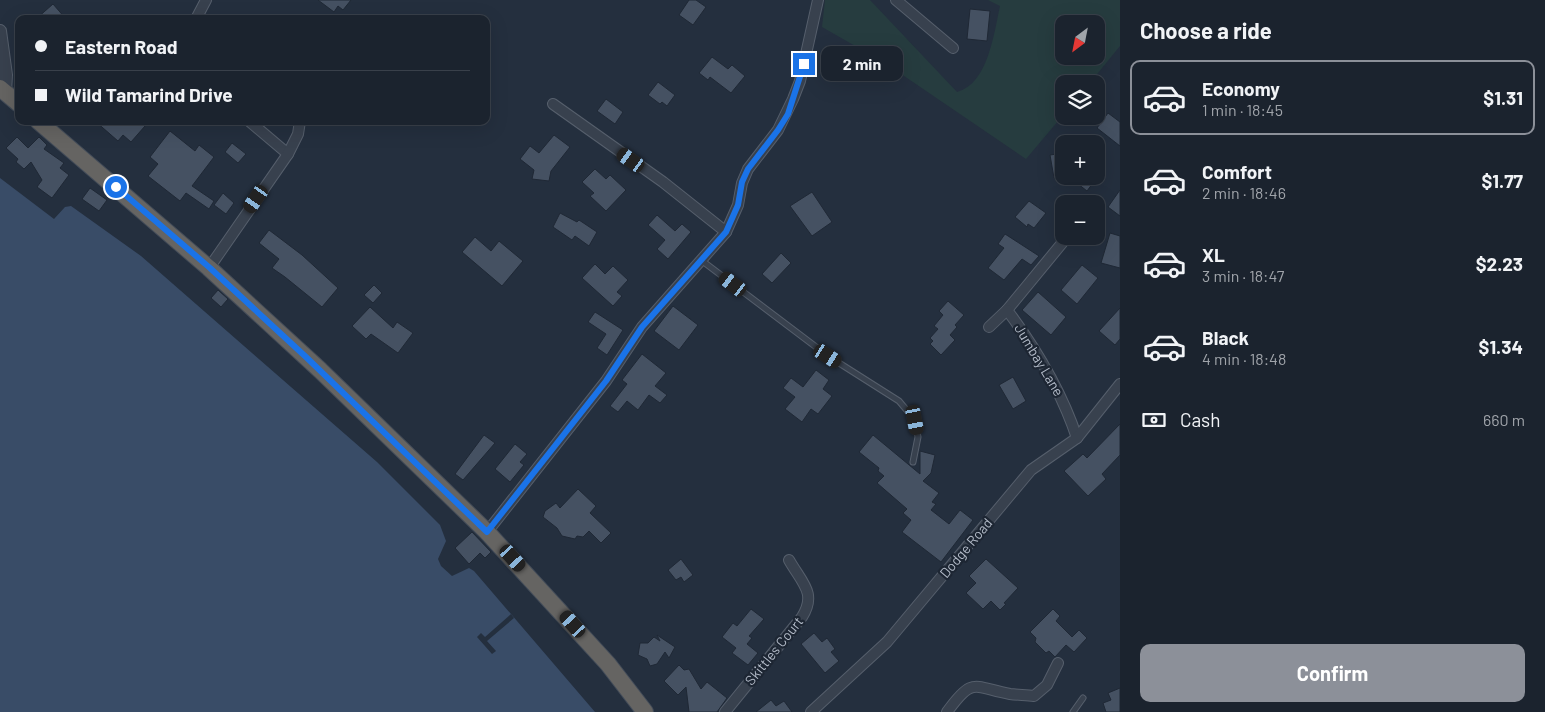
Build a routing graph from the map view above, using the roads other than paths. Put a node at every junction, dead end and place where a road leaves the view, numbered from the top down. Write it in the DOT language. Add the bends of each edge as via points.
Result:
graph roads {
  1 [pos="206,0"];
  2 [pos="818,0"];
  3 [pos="896,0"];
  4 [pos="198,15"];
  5 [pos="0,31"];
  6 [pos="953,48"];
  7 [pos="2,90"];
  8 [pos="15,101"];
  9 [pos="553,104"];
  10 [pos="43,125"];
  11 [pos="254,125"];
  12 [pos="299,125"];
  13 [pos="288,154"];
  14 [pos="726,232"];
  15 [pos="1061,245"];
  16 [pos="701,260"];
  17 [pos="210,268"];
  18 [pos="1007,310"];
  19 [pos="989,327"];
  20 [pos="1120,384"];
  21 [pos="1077,438"];
  22 [pos="913,462"];
  23 [pos="487,532"];
  24 [pos="789,560"];
  25 [pos="1058,663"];
  26 [pos="1083,698"];
  27 [pos="645,712"];
  28 [pos="725,712"];
  29 [pos="811,712"];
  30 [pos="947,712"];
  31 [pos="1073,712"];
  1 -- 4 [label="street"];
  2 -- 14 [label="street" via="793,99 778,130 748,169"];
  3 -- 6 [label="street"];
  5 -- 7 [label="street" via="6,75"];
  7 -- 8 [label="highway"];
  9 -- 14 [label="street" via="663,182"];
  10 -- 17 [label="highway"];
  11 -- 13 [label="street"];
  12 -- 13 [label="street"];
  13 -- 17 [label="street"];
  14 -- 16 [label="street"];
  15 -- 18 [label="street, Jumbay Lane"];
  16 -- 22 [label="lane" via="828,356 899,401 915,420 918,437"];
  16 -- 23 [label="street" via="642,327 606,381"];
  17 -- 23 [label="highway"];
  18 -- 19 [label="street"];
  18 -- 21 [label="street, Jumbay Lane" via="1047,368 1066,405"];
  20 -- 21 [label="street, Dodge Road"];
  21 -- 29 [label="street, Dodge Road" via="1031,470 887,642"];
  23 -- 27 [label="highway" via="608,664"];
  24 -- 28 [label="street, Skittles Court" via="810,596 809,605 802,618"];
  25 -- 30 [label="street" via="1047,685 1034,696 1010,694 979,685 966,690"];
  26 -- 31 [label="lane"];
}
